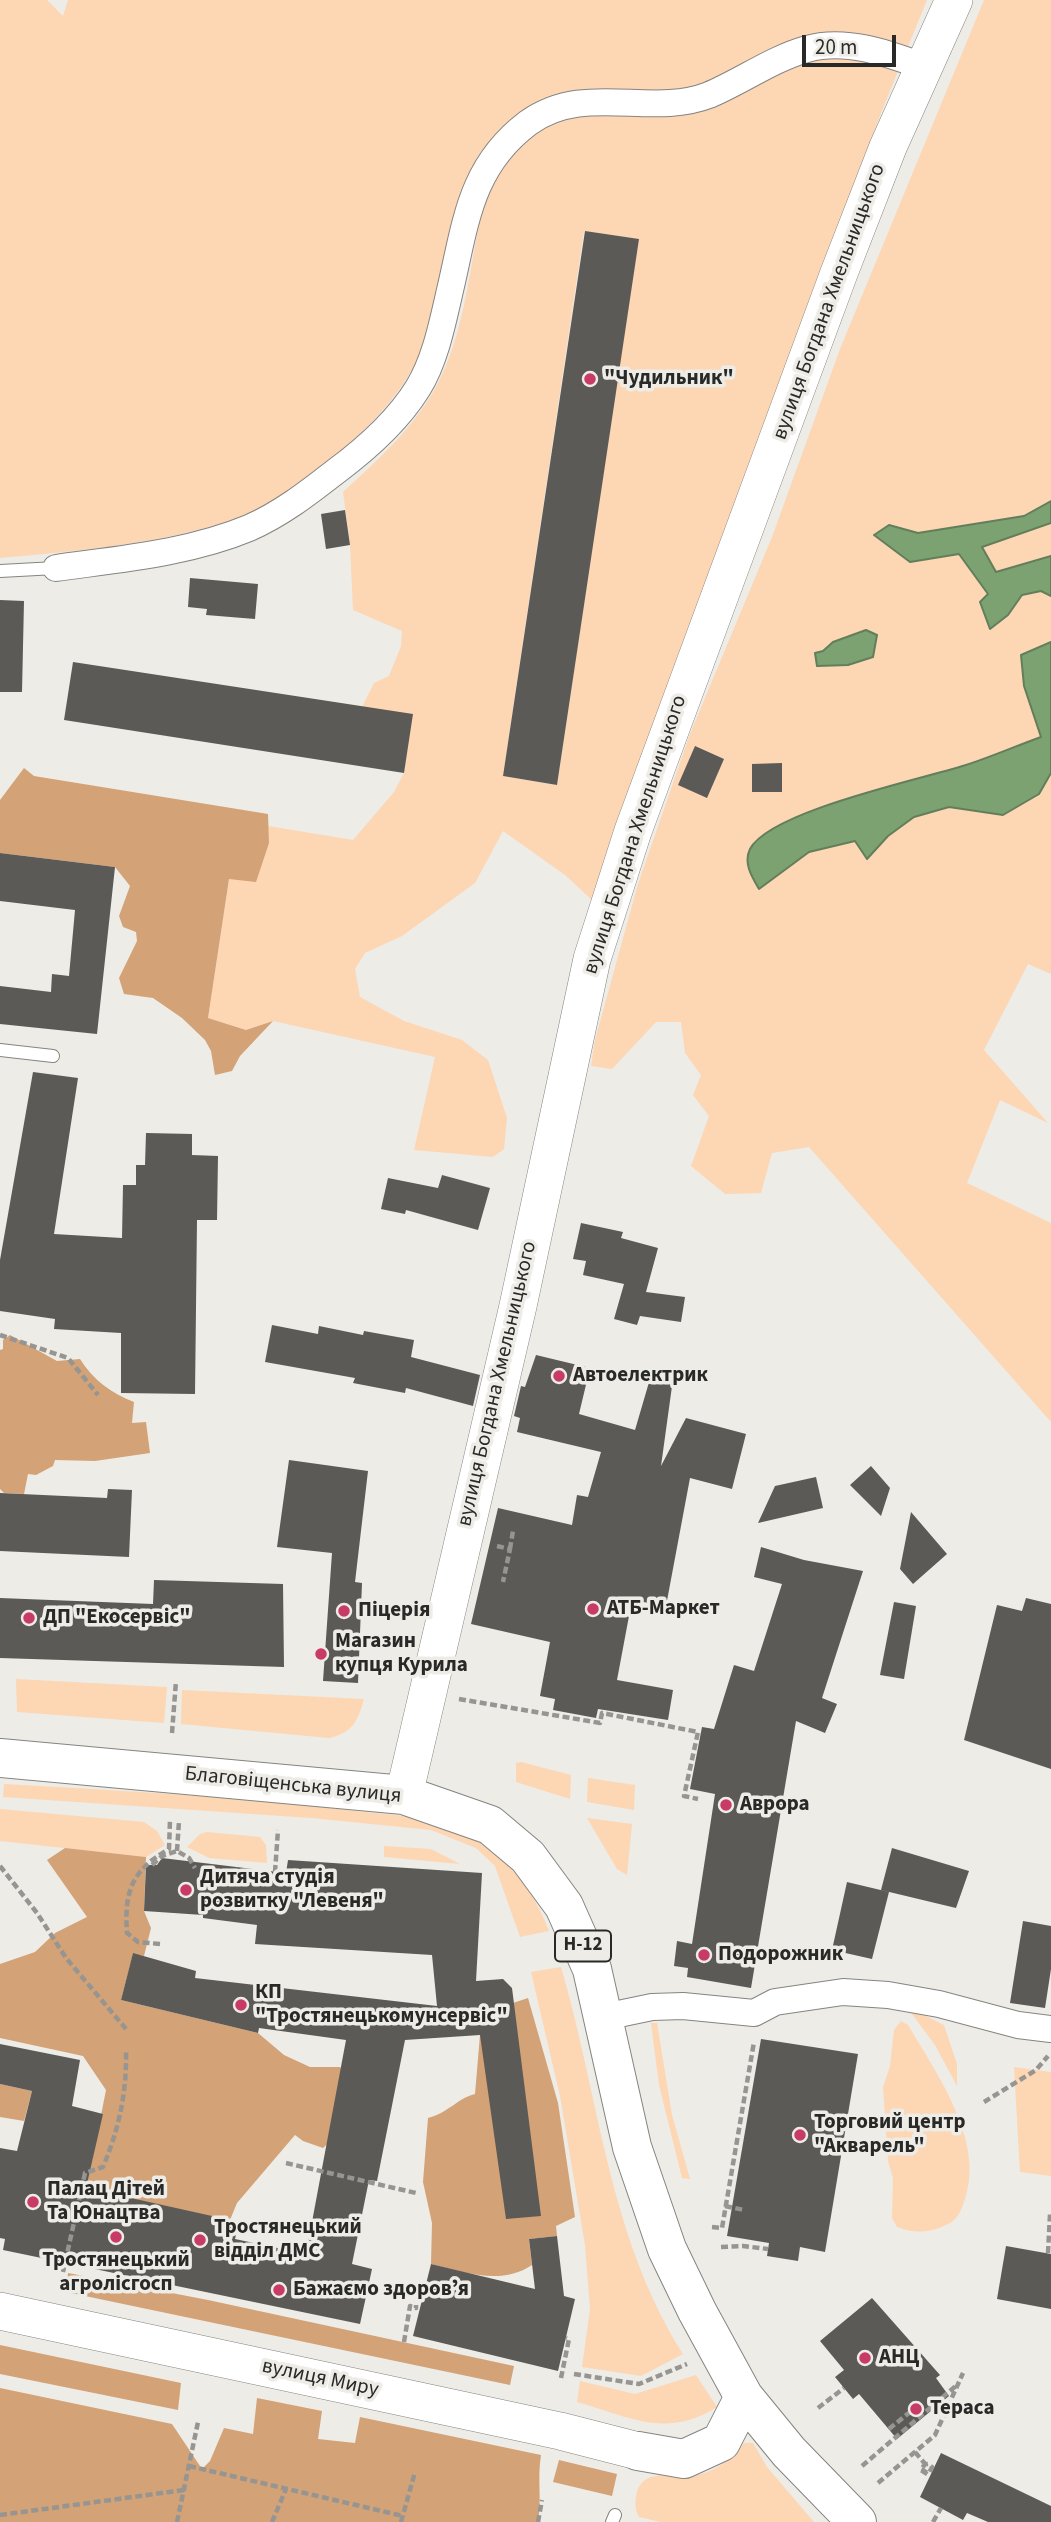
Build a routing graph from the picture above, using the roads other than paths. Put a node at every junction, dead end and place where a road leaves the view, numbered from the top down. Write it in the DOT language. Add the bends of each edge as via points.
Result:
graph roads {
  1 [pos="954,0"];
  2 [pos="922,66"];
  3 [pos="56,568"];
  4 [pos="0,572"];
  5 [pos="0,1051"];
  6 [pos="53,1056"];
  7 [pos="0,1758"];
  8 [pos="404,1795"];
  9 [pos="604,2017"];
  10 [pos="1051,2029"];
  11 [pos="0,2311"];
  12 [pos="744,2398"];
  13 [pos="638,2451"];
  14 [pos="858,2522"];
  1 -- 2 [label="street, вулиця Богдана Хмельницького"];
  2 -- 3 [label="street" via="879,51 844,46 808,48 707,96 658,104 598,100 563,105 531,121 496,150 474,192 438,338 419,387 387,428 293,504 250,528 194,545"];
  2 -- 8 [label="street, вулиця Богдана Хмельницького" via="844,260 682,697 592,959 518,1306"];
  3 -- 4 [label="lane"];
  5 -- 6 [label="lane"];
  7 -- 8 [label="main road, Благовіщенська вулиця / Н-12"];
  8 -- 9 [label="main road, Благовіщенська вулиця / Н-12" via="490,1825 528,1857 564,1906 582,1942"];
  9 -- 10 [label="street" via="683,2006 754,2013 775,2002 843,1992 927,2002"];
  9 -- 12 [label="main road, Благовіщенська вулиця / Н-12" via="632,2147 667,2249"];
  11 -- 13 [label="street, вулиця Миру"];
  12 -- 13 [label="main road" via="721,2442 684,2459"];
  12 -- 14 [label="main road, Благовіщенська вулиця / Н-12"];
}
